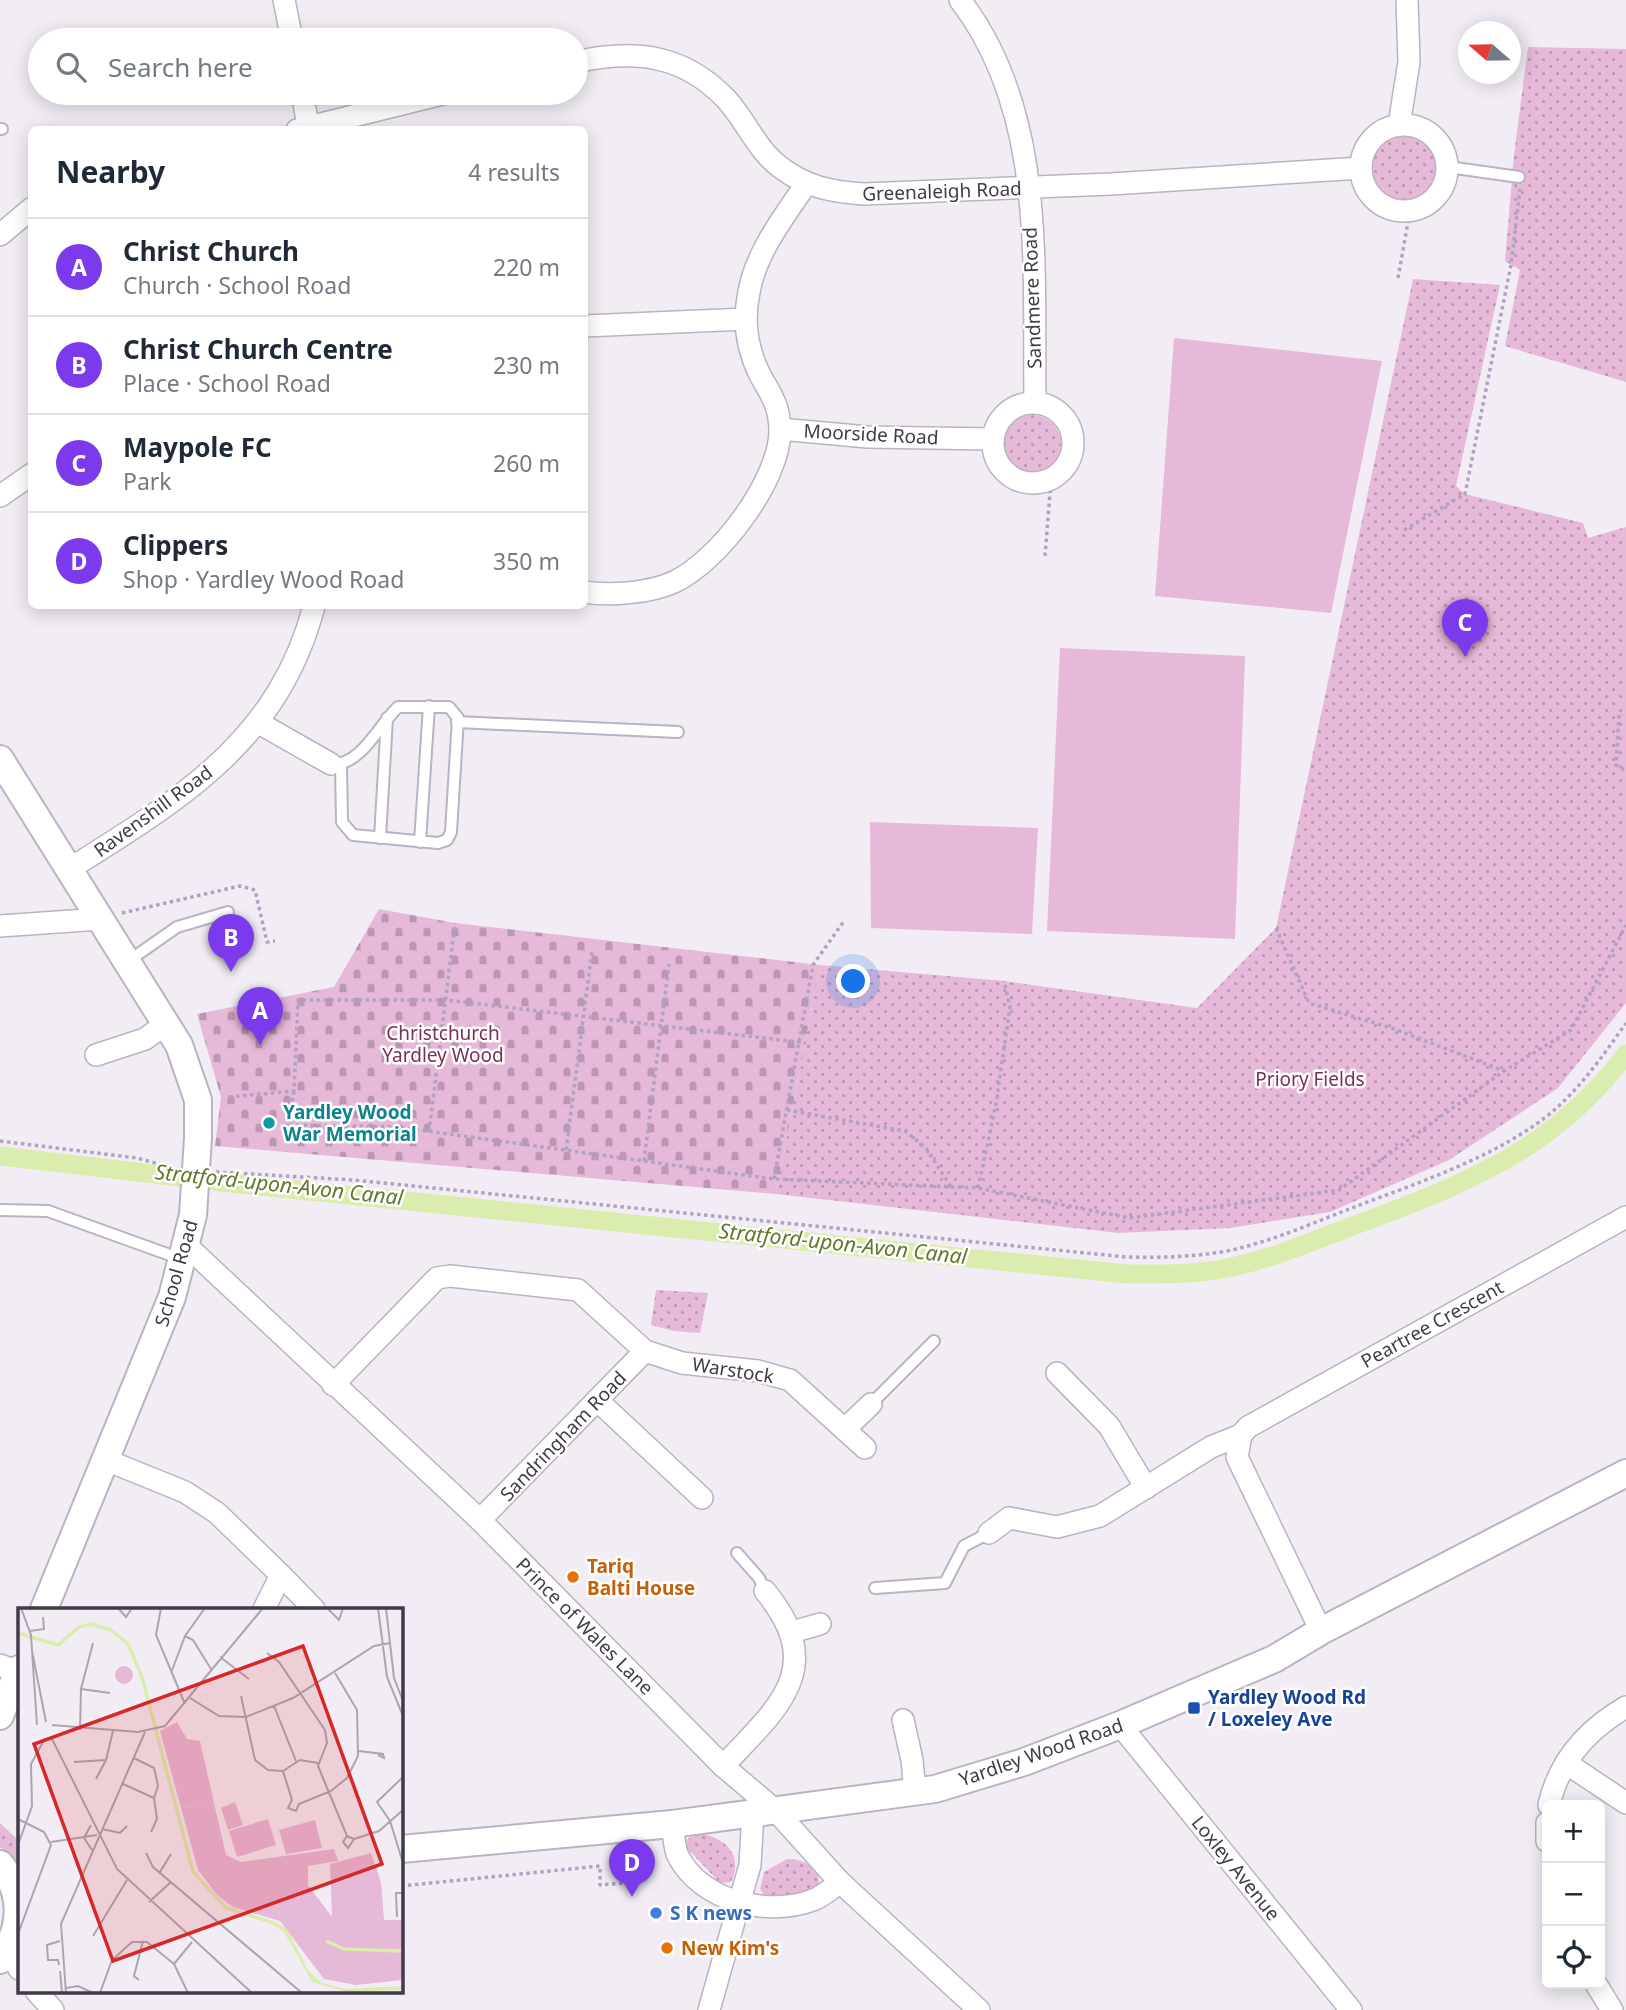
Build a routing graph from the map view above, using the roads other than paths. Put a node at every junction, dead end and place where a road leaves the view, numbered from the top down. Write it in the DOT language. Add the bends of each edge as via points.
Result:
graph roads {
  1 [pos="284,0"];
  2 [pos="960,0"];
  3 [pos="1407,0"];
  4 [pos="290,28"];
  5 [pos="588,59"];
  6 [pos="303,105"];
  7 [pos="399,105"];
  8 [pos="1399,125"];
  9 [pos="305,126"];
  10 [pos="317,126"];
  11 [pos="1448,167"];
  12 [pos="1361,168"];
  13 [pos="1519,177"];
  14 [pos="806,184"];
  15 [pos="1029,188"];
  16 [pos="28,211"];
  17 [pos="0,235"];
  18 [pos="746,319"];
  19 [pos="588,326"];
  20 [pos="1035,402"];
  21 [pos="780,429"];
  22 [pos="992,439"];
  23 [pos="28,477"];
  24 [pos="0,496"];
  25 [pos="588,592"];
  26 [pos="313,609"];
  27 [pos="429,706"];
  28 [pos="387,718"];
  29 [pos="457,722"];
  30 [pos="259,723"];
  31 [pos="678,732"];
  32 [pos="0,759"];
  33 [pos="336,764"];
  34 [pos="380,838"];
  35 [pos="419,842"];
  36 [pos="71,868"];
  37 [pos="228,912"];
  38 [pos="100,919"];
  39 [pos="0,926"];
  40 [pos="127,962"];
  41 [pos="167,1023"];
  42 [pos="96,1055"];
  43 [pos="0,1210"];
  44 [pos="1626,1217"];
  45 [pos="185,1253"];
  46 [pos="934,1341"];
  47 [pos="645,1351"];
  48 [pos="1057,1373"];
  49 [pos="333,1385"];
  50 [pos="597,1400"];
  51 [pos="871,1404"];
  52 [pos="846,1428"];
  53 [pos="1241,1435"];
  54 [pos="865,1448"];
  55 [pos="106,1460"];
  56 [pos="1626,1473"];
  57 [pos="1146,1488"];
  58 [pos="702,1499"];
  59 [pos="480,1520"];
  60 [pos="989,1533"];
  61 [pos="737,1553"];
  62 [pos="281,1575"];
  63 [pos="875,1588"];
  64 [pos="765,1591"];
  65 [pos="44,1608"];
  66 [pos="264,1608"];
  67 [pos="313,1608"];
  68 [pos="820,1624"];
  69 [pos="1321,1631"];
  70 [pos="792,1632"];
  71 [pos="12,1669"];
  72 [pos="1626,1707"];
  73 [pos="0,1716"];
  74 [pos="903,1720"];
  75 [pos="1120,1725"];
  76 [pos="1566,1763"];
  77 [pos="723,1766"];
  78 [pos="915,1792"];
  79 [pos="1550,1800"];
  80 [pos="1626,1803"];
  81 [pos="764,1812"];
  82 [pos="672,1824"];
  83 [pos="402,1849"];
  84 [pos="10,1875"];
  85 [pos="840,1882"];
  86 [pos="741,1905"];
  87 [pos="18,1911"];
  88 [pos="18,1921"];
  89 [pos="10,1958"];
  90 [pos="0,1973"];
  91 [pos="18,1980"];
  92 [pos="1599,1989"];
  93 [pos="38,1993"];
  94 [pos="53,2010"];
  95 [pos="709,2010"];
  96 [pos="979,2010"];
  97 [pos="1351,2010"];
  98 [pos="1612,2010"];
  1 -- 4 [label="street"];
  2 -- 15 [label="street, Sandmere Road" via="981,26 1004,76 1027,162"];
  3 -- 8 [label="street" via="1409,62"];
  5 -- 14 [label="street, Greenaleigh Road" via="611,54 656,56 699,76 727,100 779,167"];
  6 -- 9 [label="street"];
  7 -- 10 [label="street"];
  8 -- 11 [label="street" via="1412,125 1434,136"];
  8 -- 12 [label="street" via="1387,128 1368,144"];
  11 -- 12 [label="street" via="1442,190 1429,204 1410,211 1392,210 1376,201 1365,186"];
  11 -- 13 [label="lane"];
  12 -- 15 [label="street, Greenaleigh Road"];
  14 -- 15 [label="street, Greenaleigh Road" via="830,192 864,194"];
  14 -- 18 [label="street" via="765,246 748,291"];
  15 -- 20 [label="street, Sandmere Road"];
  16 -- 17 [label="street"];
  18 -- 19 [label="street"];
  18 -- 21 [label="street" via="752,357 775,397"];
  20 -- 22 [label="street" via="1015,407 999,420"];
  20 -- 22 [label="street" via="1055,409 1070,425 1074,446 1067,466 1051,481 1034,485 1017,481 994,457"];
  21 -- 22 [label="street, Moorside Road" via="868,437"];
  21 -- 25 [label="street, Moorside Road" via="763,485 734,530 699,565 673,582 651,588"];
  23 -- 24 [label="street"];
  26 -- 30 [label="street, Ravenshill Road" via="306,636"];
  27 -- 28 [label="lane" via="404,705"];
  27 -- 29 [label="lane" via="449,706 456,712"];
  27 -- 35 [label="lane"];
  28 -- 33 [label="lane" via="360,751"];
  28 -- 34 [label="lane"];
  29 -- 31 [label="lane"];
  29 -- 35 [label="lane" via="451,832 438,844"];
  30 -- 33 [label="street"];
  30 -- 36 [label="street, Ravenshill Road" via="209,773"];
  32 -- 36 [label="street, School Road"];
  33 -- 34 [label="lane" via="342,822 353,835"];
  34 -- 35 [label="lane"];
  36 -- 38 [label="street, School Road"];
  37 -- 40 [label="lane" via="177,927"];
  38 -- 39 [label="street"];
  38 -- 40 [label="street, School Road"];
  40 -- 41 [label="street, School Road"];
  41 -- 42 [label="street" via="145,1039"];
  41 -- 45 [label="street, School Road, bridge" via="198,1100 193,1215"];
  43 -- 45 [label="lane" via="48,1211"];
  44 -- 53 [label="street, Peartree Crescent" via="1327,1382"];
  45 -- 49 [label="street, Prince of Wales Lane"];
  45 -- 55 [label="street, School Road" via="173,1297"];
  46 -- 51 [label="lane"];
  47 -- 49 [label="street" via="578,1290 450,1276 437,1278"];
  47 -- 50 [label="street, Sandringham Road"];
  47 -- 52 [label="street, Warstock" via="682,1363 758,1371 790,1380"];
  48 -- 57 [label="street" via="1109,1426"];
  49 -- 59 [label="street, Prince of Wales Lane"];
  50 -- 58 [label="street"];
  50 -- 59 [label="street, Sandringham Road"];
  51 -- 52 [label="street"];
  52 -- 54 [label="street, Warstock"];
  53 -- 57 [label="street, Peartree Crescent" via="1211,1447"];
  53 -- 69 [label="street" via="1237,1457"];
  55 -- 62 [label="street" via="185,1492 217,1513"];
  55 -- 65 [label="street, School Road"];
  56 -- 69 [label="street, Yardley Wood Road"];
  57 -- 60 [label="street, Peartree Crescent" via="1100,1516 1057,1527 1009,1518"];
  59 -- 77 [label="street, Prince of Wales Lane"];
  60 -- 63 [label="lane" via="964,1546 945,1583"];
  61 -- 64 [label="lane"];
  62 -- 66 [label="street"];
  62 -- 67 [label="street"];
  64 -- 70 [label="street"];
  68 -- 70 [label="street"];
  69 -- 75 [label="street, Yardley Wood Road" via="1274,1658"];
  70 -- 77 [label="street" via="797,1659 790,1683 772,1714"];
  71 -- 73 [label="street"];
  72 -- 76 [label="street" via="1581,1741"];
  74 -- 78 [label="street"];
  75 -- 78 [label="street, Yardley Wood Road" via="1024,1762"];
  75 -- 97 [label="street, Loxley Avenue"];
  76 -- 79 [label="street"];
  76 -- 80 [label="street"];
  77 -- 81 [label="street, Prince of Wales Lane"];
  78 -- 81 [label="street, Yardley Wood Road"];
  81 -- 82 [label="street, Yardley Wood Road"];
  81 -- 85 [label="street, Prince of Wales Lane"];
  81 -- 86 [label="street"];
  82 -- 83 [label="street, Yardley Wood Road"];
  82 -- 86 [label="street" via="678,1856 711,1889"];
  84 -- 87 [label="street"];
  85 -- 86 [label="street" via="814,1900 776,1907"];
  85 -- 96 [label="street, Prince of Wales Lane"];
  86 -- 95 [label="street"];
  88 -- 89 [label="street"];
  90 -- 91 [label="street"];
  92 -- 98 [label="street"];
  93 -- 94 [label="street"];
}
